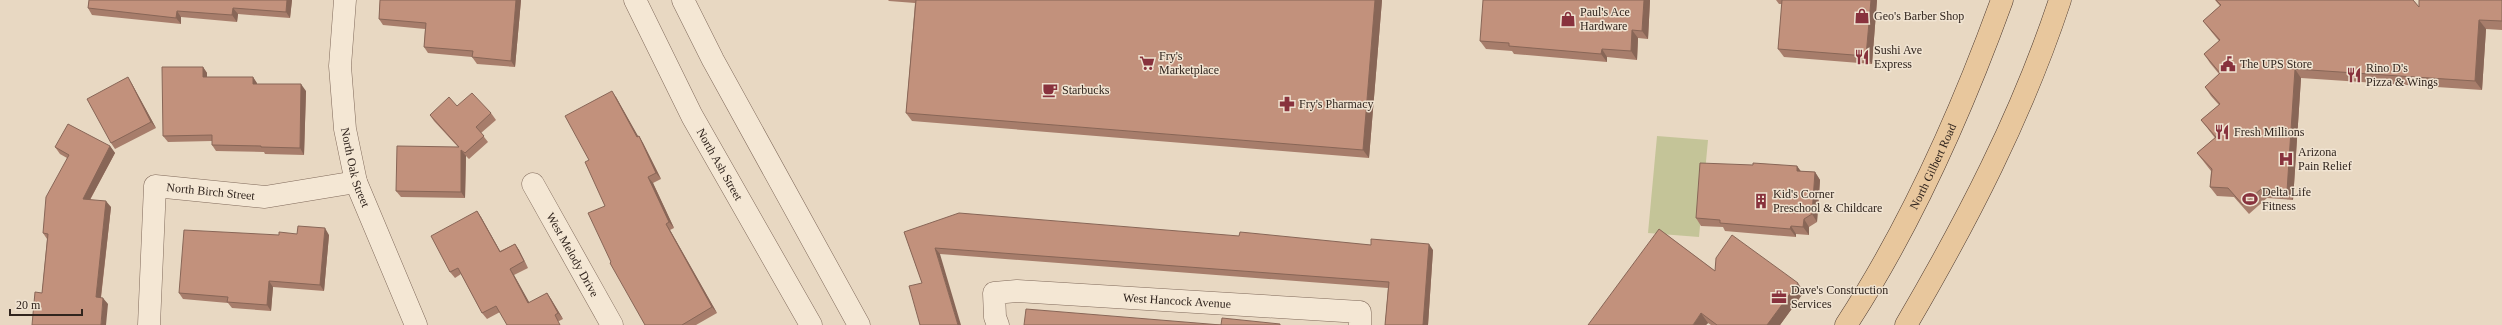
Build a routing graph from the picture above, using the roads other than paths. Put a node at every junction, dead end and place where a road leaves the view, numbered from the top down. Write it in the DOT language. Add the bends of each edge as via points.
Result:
graph roads {
  1 [pos="345,0"];
  2 [pos="635,0"];
  3 [pos="683,0"];
  4 [pos="2002,0"];
  5 [pos="2060,0"];
  6 [pos="356,182"];
  7 [pos="533,184"];
  8 [pos="1360,319"];
  9 [pos="149,325"];
  10 [pos="416,325"];
  11 [pos="612,325"];
  12 [pos="811,325"];
  13 [pos="859,325"];
  14 [pos="998,325"];
  15 [pos="1846,325"];
  16 [pos="1906,325"];
  1 -- 6 [label="street, North Oak Street" via="340,66 346,129"];
  2 -- 12 [label="street, North Ash Street" via="692,116"];
  3 -- 13 [label="street" via="713,60"];
  4 -- 15 [label="main road, North Gilbert Road" via="1962,108 1934,169"];
  5 -- 16 [label="main road" via="2011,129 1944,259"];
  6 -- 9 [label="street, North Birch Street" via="265,197 155,186"];
  6 -- 10 [label="street, North Oak Street"];
  7 -- 11 [label="street, West Melody Drive"];
  8 -- 14 [label="street, West Hancock Avenue" via="1017,291 994,293"];
}
